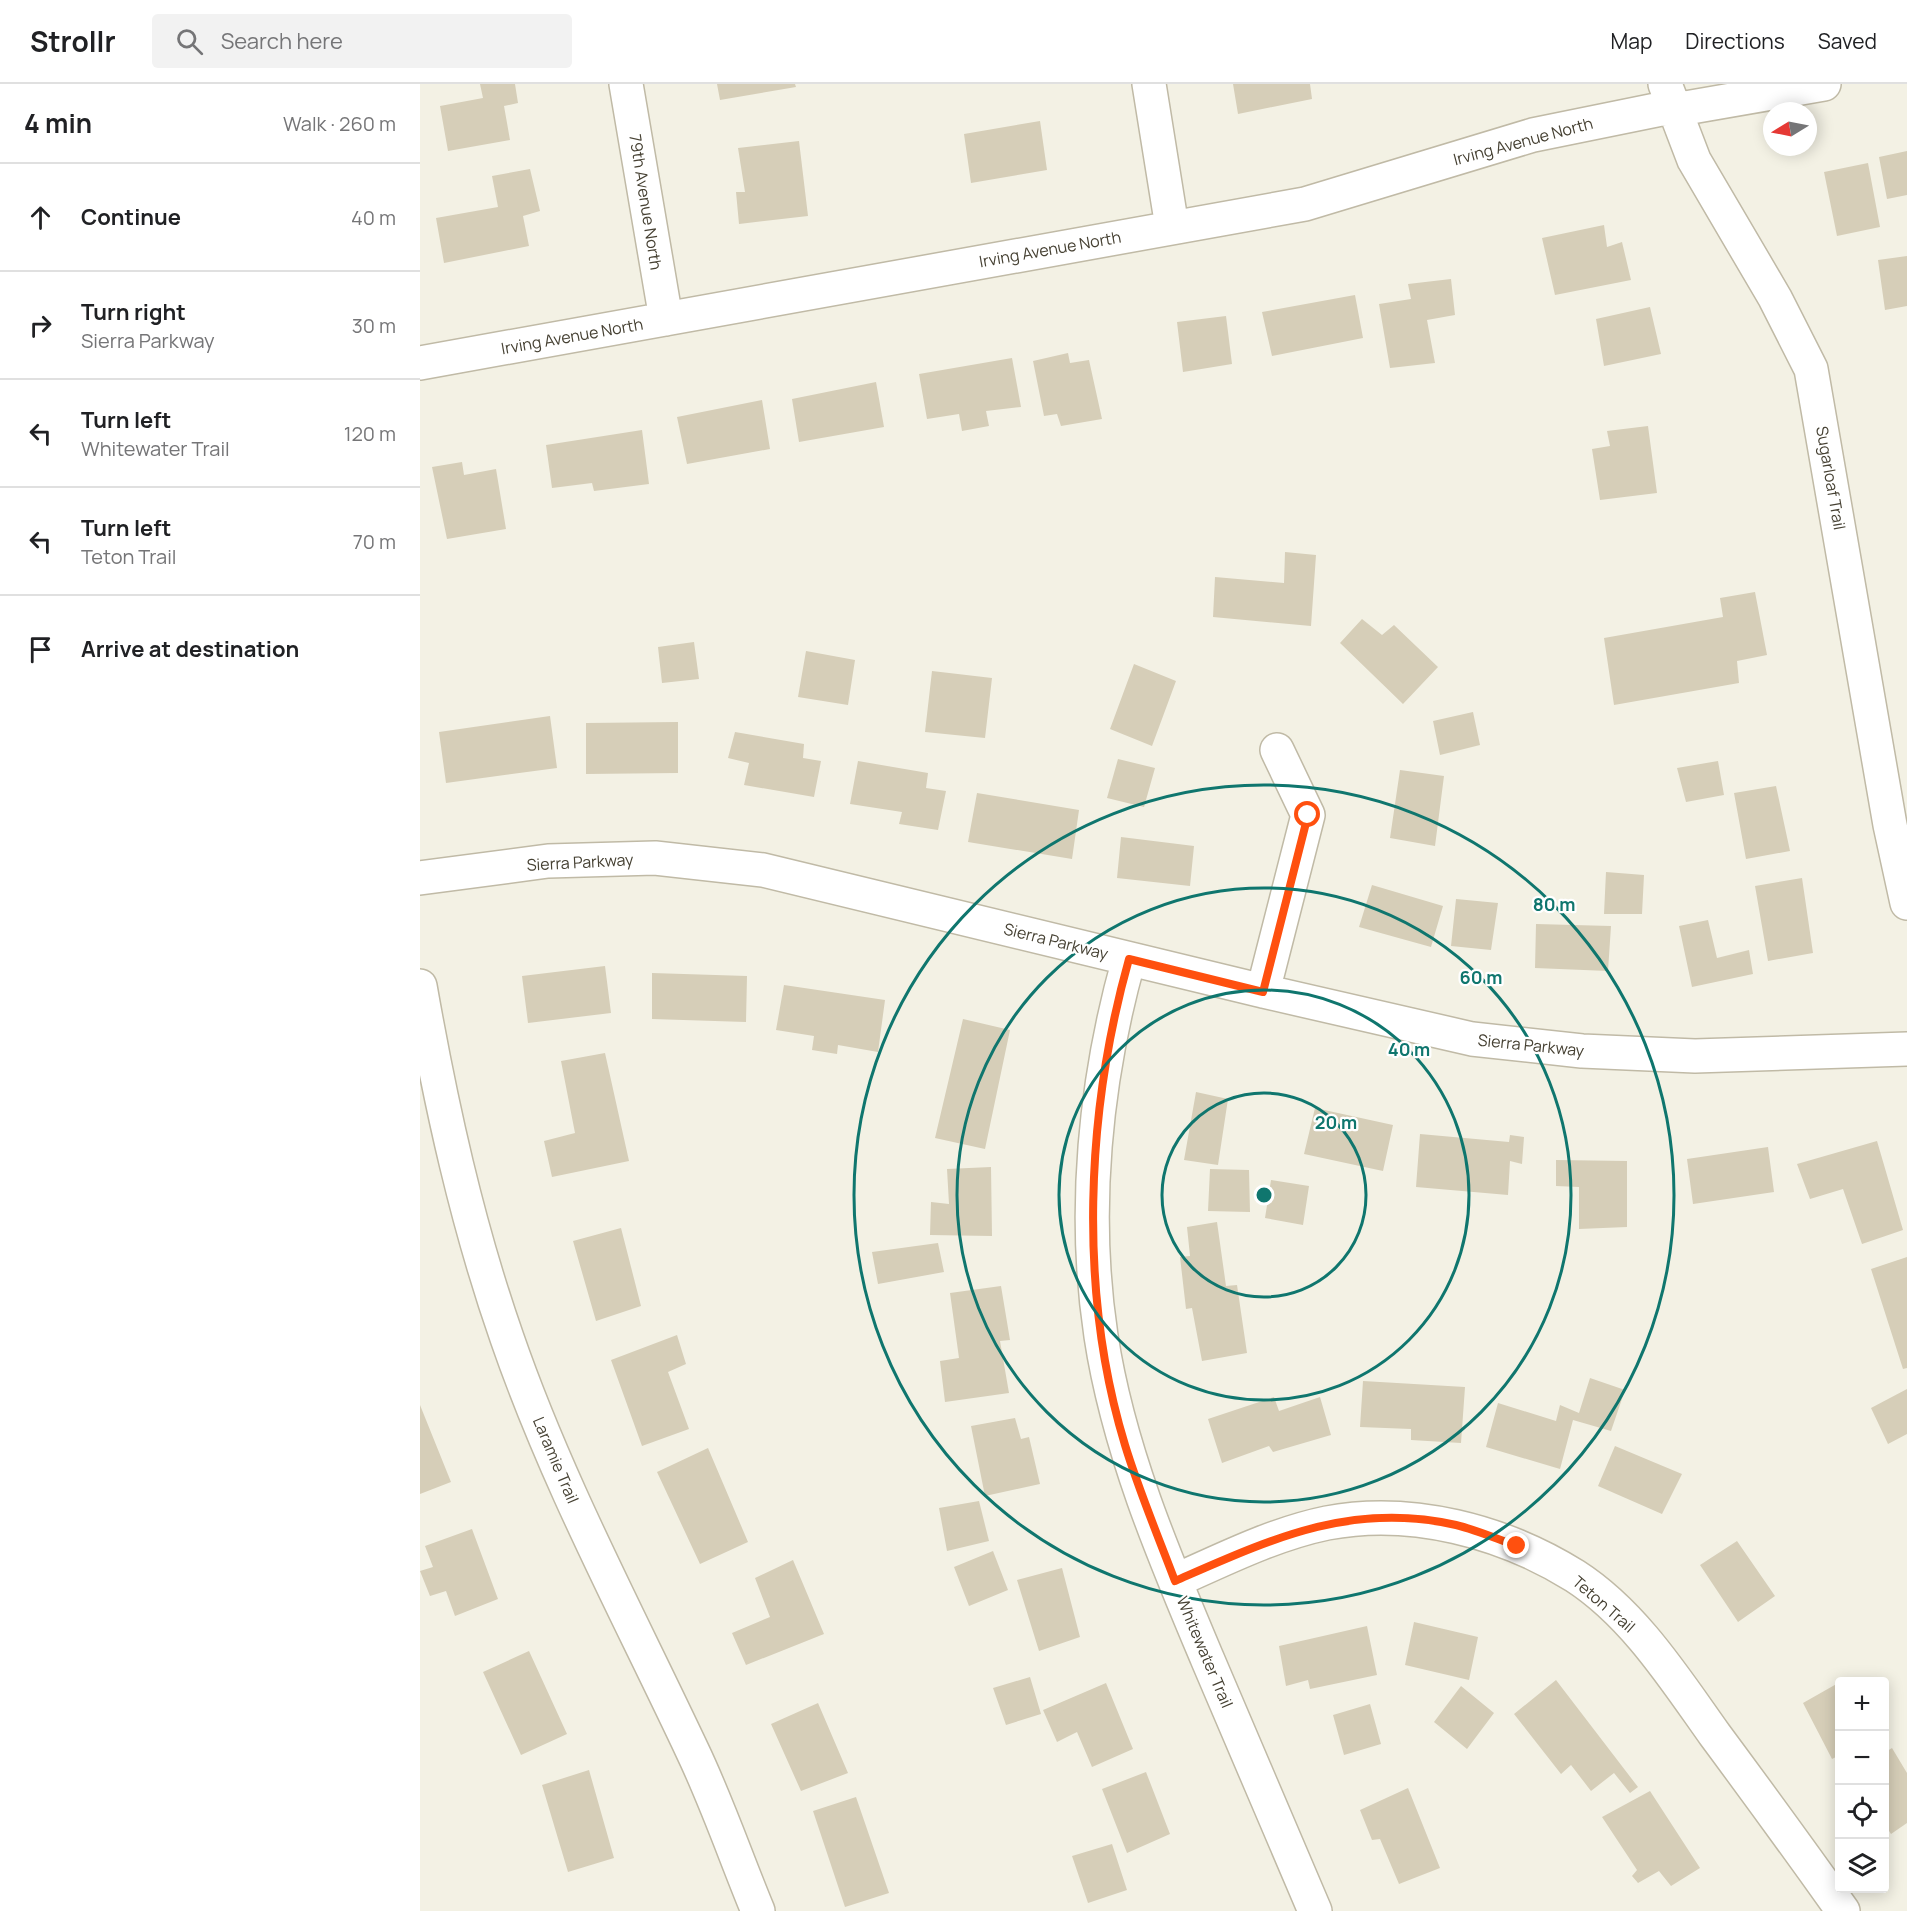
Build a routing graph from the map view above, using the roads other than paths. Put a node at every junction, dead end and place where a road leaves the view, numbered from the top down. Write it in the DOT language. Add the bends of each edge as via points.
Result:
graph roads {
  1 [pos="626,84"];
  2 [pos="1149,84"];
  3 [pos="1824,84"];
  4 [pos="1669,97"];
  5 [pos="1172,227"];
  6 [pos="666,319"];
  7 [pos="420,363"];
  8 [pos="1277,750"];
  9 [pos="420,878"];
  10 [pos="1907,903"];
  11 [pos="1129,959"];
  12 [pos="420,986"];
  13 [pos="1263,992"];
  14 [pos="1907,1049"];
  15 [pos="1175,1581"];
  16 [pos="758,1911"];
  17 [pos="1316,1911"];
  18 [pos="1844,1911"];
  1 -- 6 [label="street, 79th Avenue North"];
  2 -- 5 [label="street"];
  3 -- 4 [label="street, Irving Avenue North"];
  4 -- 5 [label="street, Irving Avenue North" via="1651,111 1533,135 1305,204"];
  4 -- 10 [label="street, Sugarloaf Trail" via="1694,160 1775,298 1811,369"];
  5 -- 6 [label="street, Irving Avenue North"];
  6 -- 7 [label="street, Irving Avenue North"];
  8 -- 13 [label="street" via="1308,815"];
  9 -- 11 [label="street, Sierra Parkway" via="548,861 666,859 763,870"];
  11 -- 13 [label="street, Sierra Parkway"];
  11 -- 15 [label="street, Whitewater Trail" via="1098,1108 1092,1221 1101,1335 1125,1443"];
  12 -- 16 [label="street, Laramie Trail" via="436,1078 468,1210 506,1337 555,1463 694,1754"];
  13 -- 14 [label="street, Sierra Parkway" via="1472,1039 1582,1051 1695,1056"];
  15 -- 17 [label="street, Whitewater Trail"];
  15 -- 18 [label="street, Teton Trail" via="1267,1540 1328,1523 1393,1518 1456,1525 1517,1546 1576,1576 1624,1618 1666,1666"];
}
